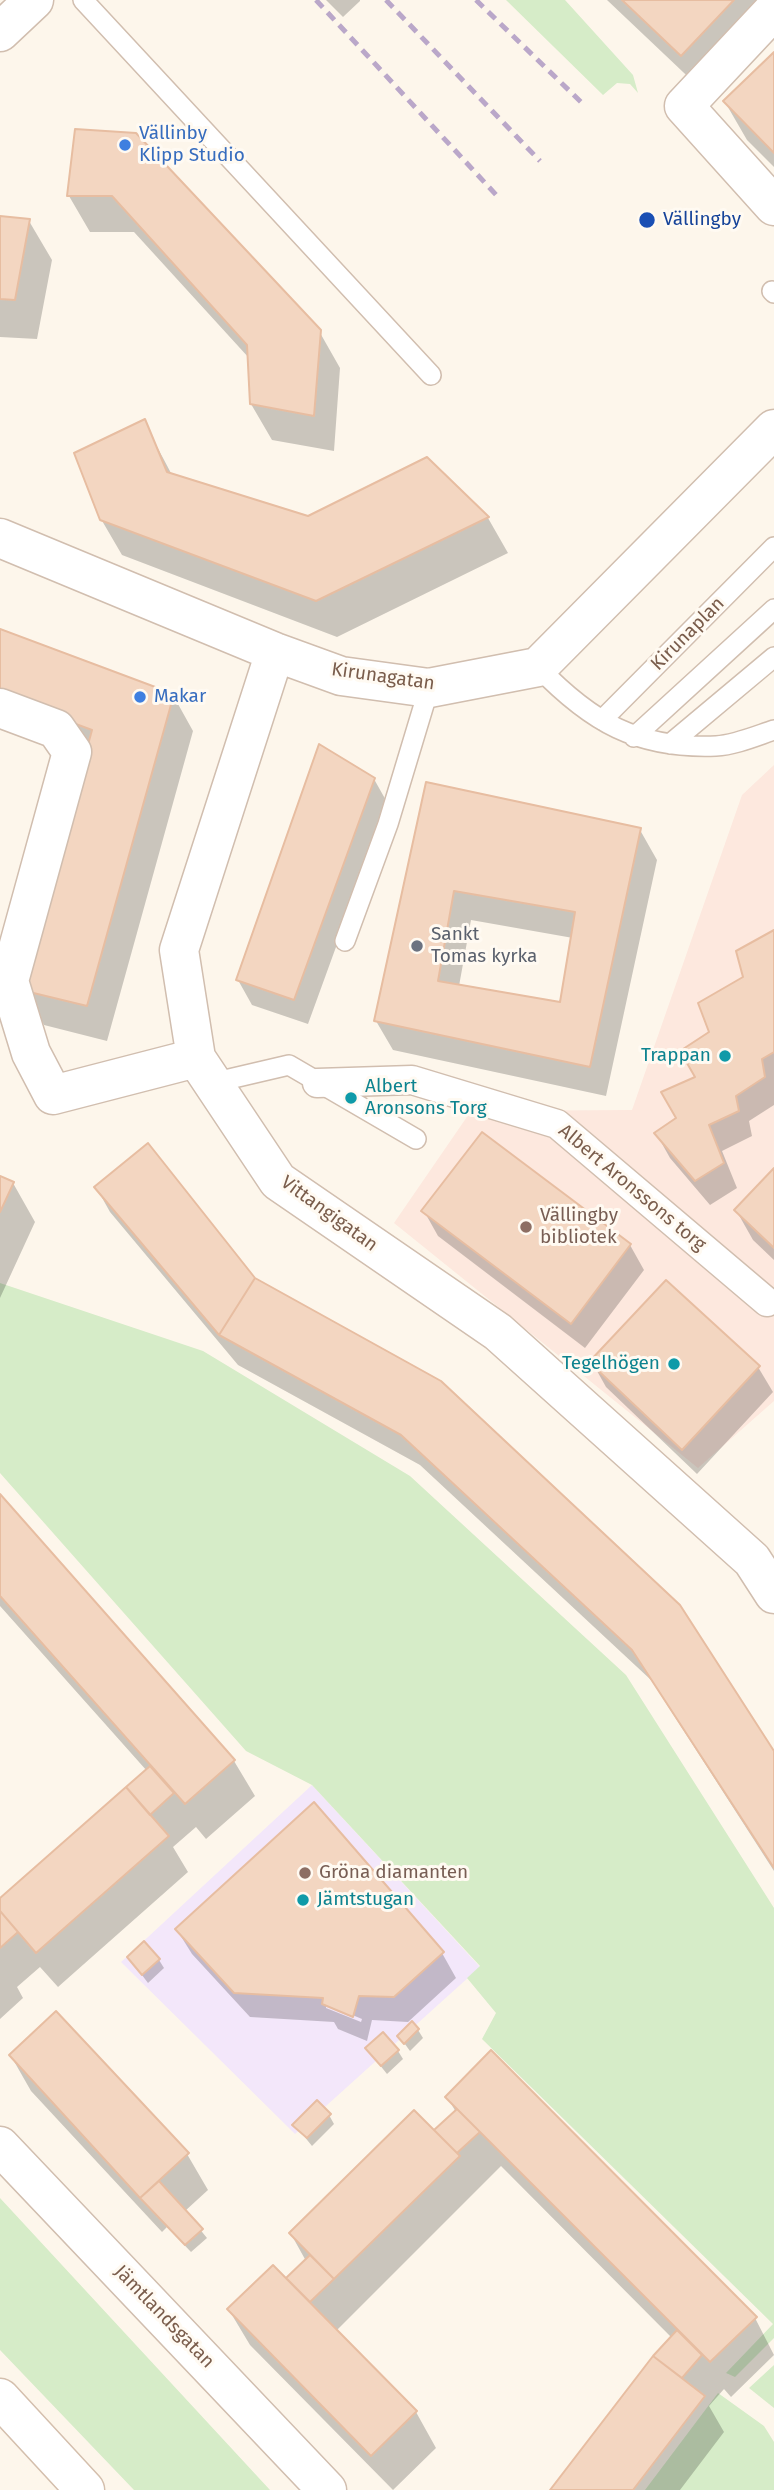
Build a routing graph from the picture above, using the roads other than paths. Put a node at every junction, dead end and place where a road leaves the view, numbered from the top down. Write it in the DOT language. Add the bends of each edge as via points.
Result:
graph roads {
  1 [pos="34,0"];
  2 [pos="83,0"];
  3 [pos="774,10"];
  4 [pos="1,29"];
  5 [pos="774,206"];
  6 [pos="432,375"];
  7 [pos="774,429"];
  8 [pos="0,538"];
  9 [pos="774,547"];
  10 [pos="774,609"];
  11 [pos="275,652"];
  12 [pos="774,657"];
  13 [pos="538,667"];
  14 [pos="429,688"];
  15 [pos="0,708"];
  16 [pos="602,720"];
  17 [pos="774,730"];
  18 [pos="634,737"];
  19 [pos="670,744"];
  20 [pos="345,941"];
  21 [pos="204,1070"];
  22 [pos="317,1083"];
  23 [pos="415,1139"];
  24 [pos="767,1302"];
  25 [pos="774,1594"];
  26 [pos="0,2146"];
  27 [pos="0,2398"];
  28 [pos="85,2490"];
  29 [pos="327,2490"];
  1 -- 4 [label="street"];
  2 -- 6 [label="lane"];
  3 -- 5 [label="street" via="684,106"];
  7 -- 13 [label="street"];
  8 -- 11 [label="street, Kirunagatan"];
  9 -- 16 [label="lane, Kirunaplan"];
  10 -- 18 [label="lane, Kirunaplan"];
  11 -- 14 [label="street, Kirunagatan" via="341,676"];
  11 -- 21 [label="street, Vittangigatan" via="179,950"];
  12 -- 19 [label="lane"];
  13 -- 14 [label="street, Kirunagatan"];
  13 -- 16 [label="lane" via="571,701"];
  14 -- 20 [label="lane" via="388,824"];
  15 -- 21 [label="street" via="56,729 72,752 9,981 31,1054 53,1095"];
  16 -- 18 [label="lane"];
  17 -- 19 [label="lane" via="718,746"];
  18 -- 19 [label="lane"];
  21 -- 22 [label="lane" via="289,1065"];
  21 -- 25 [label="street, Vittangigatan" via="278,1181 498,1332 752,1560"];
  22 -- 23 [label="lane"];
  22 -- 24 [label="street, Albert Aronssons torg" via="412,1080 557,1124"];
  26 -- 29 [label="street, Jämtlandsgatan"];
  27 -- 28 [label="street"];
}
